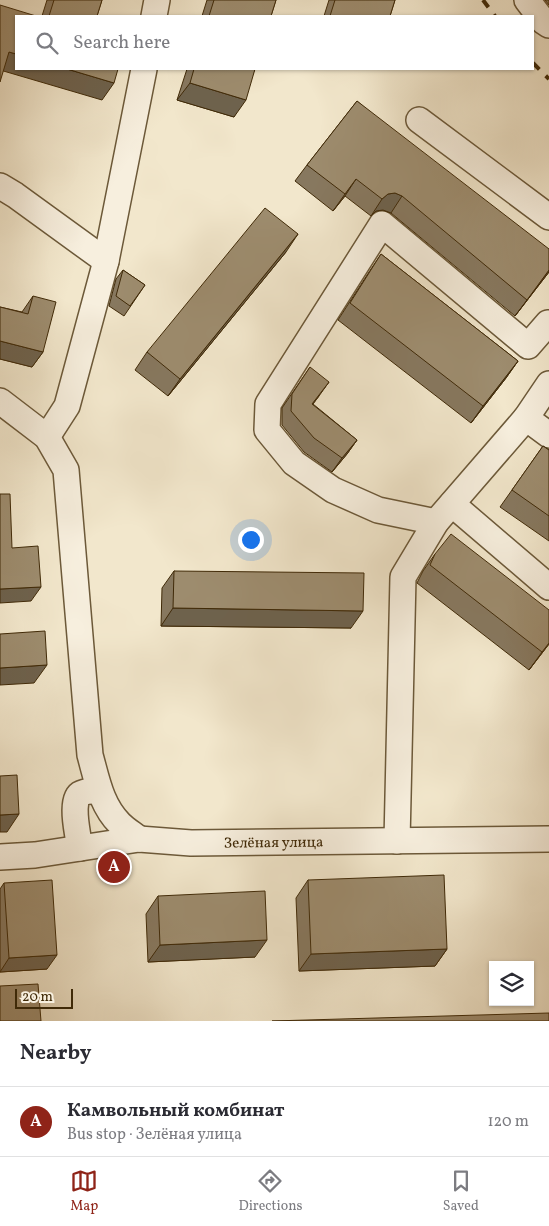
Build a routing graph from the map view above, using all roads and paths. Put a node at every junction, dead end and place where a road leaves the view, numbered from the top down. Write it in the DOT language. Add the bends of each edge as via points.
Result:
graph roads {
  1 [pos="157,0"];
  2 [pos="526,0"];
  3 [pos="154,15"];
  4 [pos="549,25"];
  5 [pos="144,70"];
  6 [pos="419,120"];
  7 [pos="0,186"];
  8 [pos="549,217"];
  9 [pos="106,261"];
  10 [pos="549,324"];
  11 [pos="549,384"];
  12 [pos="0,401"];
  13 [pos="526,418"];
  14 [pos="549,435"];
  15 [pos="47,437"];
  16 [pos="444,513"];
  17 [pos="549,587"];
  18 [pos="99,790"];
  19 [pos="140,839"];
  20 [pos="549,839"];
  21 [pos="397,841"];
  22 [pos="80,848"];
  23 [pos="0,857"];
  1 -- 3 [label="street"];
  2 -- 4 [label="street"];
  5 -- 9 [label="street"];
  6 -- 8 [label="street"];
  7 -- 9 [label="street"];
  9 -- 15 [label="street" via="67,406"];
  10 -- 16 [label="street" via="528,346 382,224 268,404 266,430 294,463 333,490 378,510"];
  11 -- 13 [label="street"];
  12 -- 15 [label="street"];
  13 -- 14 [label="street"];
  13 -- 16 [label="street"];
  15 -- 18 [label="street" via="66,470 90,755"];
  16 -- 17 [label="street"];
  16 -- 21 [label="street" via="403,577"];
  18 -- 19 [label="street" via="106,807 120,825"];
  18 -- 22 [label="street" via="78,795 74,802"];
  19 -- 21 [label="street, Зелёная улица" via="191,843"];
  19 -- 22 [label="street, Зелёная улица"];
  20 -- 21 [label="street, Зелёная улица"];
  22 -- 23 [label="street, Зелёная улица"];
}
